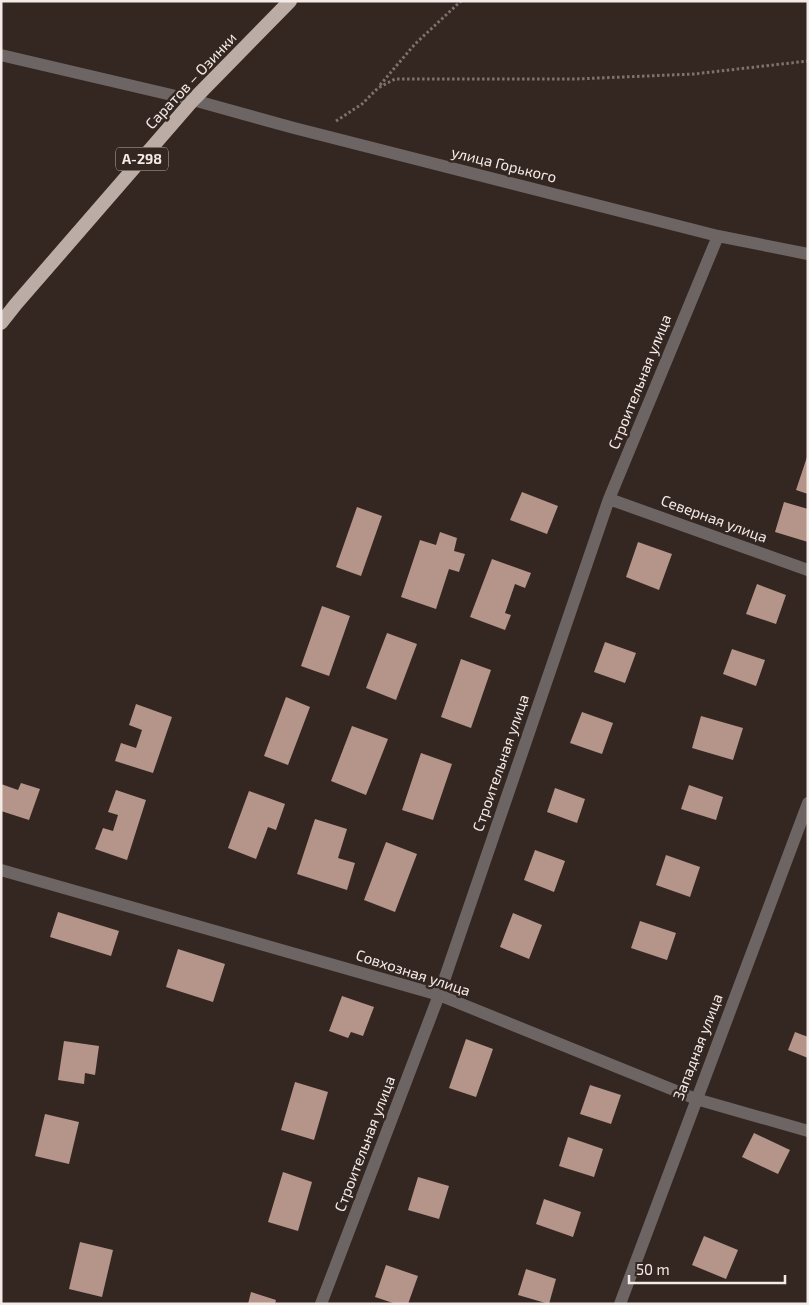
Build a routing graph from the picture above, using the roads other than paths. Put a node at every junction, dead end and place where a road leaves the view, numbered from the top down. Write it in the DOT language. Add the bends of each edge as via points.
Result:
graph roads {
  1 [pos="290,1"];
  2 [pos="1,55"];
  3 [pos="193,100"];
  4 [pos="718,236"];
  5 [pos="808,254"];
  6 [pos="1,323"];
  7 [pos="609,499"];
  8 [pos="808,570"];
  9 [pos="808,803"];
  10 [pos="1,870"];
  11 [pos="439,995"];
  12 [pos="696,1099"];
  13 [pos="808,1131"];
  14 [pos="321,1304"];
  15 [pos="620,1304"];
  1 -- 3 [label="highway, Саратов – Озинки / А-298"];
  2 -- 3 [label="street, улица Горького"];
  3 -- 4 [label="street, улица Горького"];
  3 -- 6 [label="highway, Саратов – Озинки / А-298"];
  4 -- 5 [label="street, улица Горького"];
  4 -- 7 [label="street, Строительная улица"];
  7 -- 8 [label="street, Северная улица"];
  7 -- 11 [label="street, Строительная улица"];
  9 -- 12 [label="street, Западная улица"];
  10 -- 11 [label="street, Совхозная улица"];
  11 -- 12 [label="street, Совхозная улица"];
  11 -- 14 [label="street, Строительная улица"];
  12 -- 13 [label="street, Совхозная улица"];
  12 -- 15 [label="street, Западная улица"];
}
